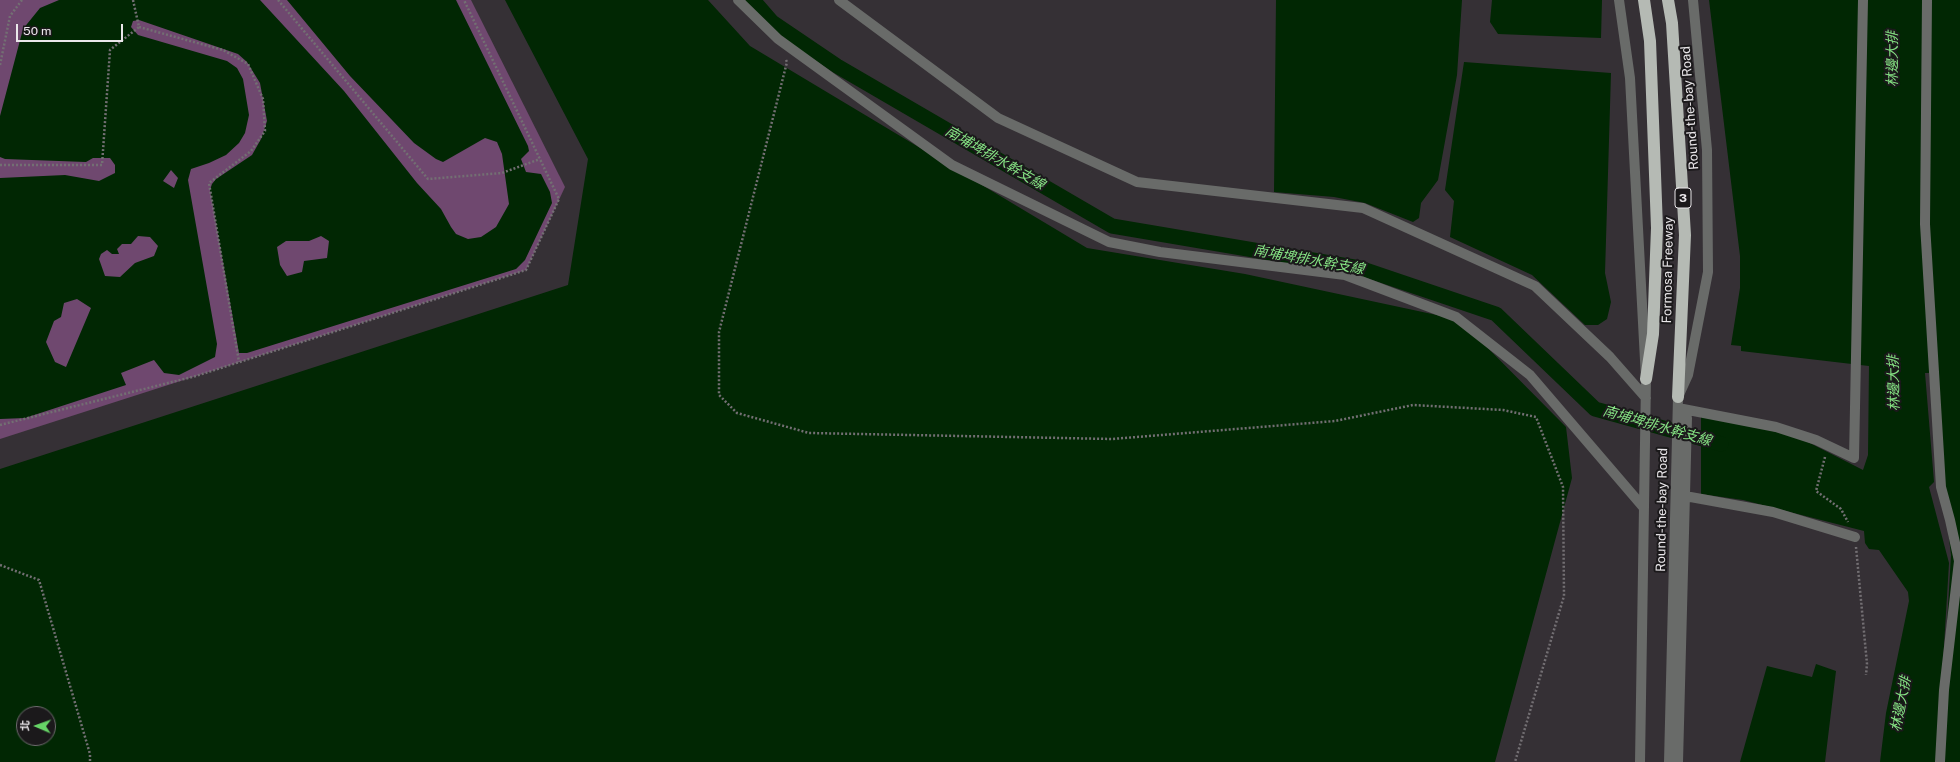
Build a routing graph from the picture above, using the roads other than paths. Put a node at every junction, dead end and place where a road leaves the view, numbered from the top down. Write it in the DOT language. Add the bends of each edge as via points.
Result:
graph roads {
  1 [pos="738,0"];
  2 [pos="840,0"];
  3 [pos="1619,0"];
  4 [pos="1644,0"];
  5 [pos="1668,0"];
  6 [pos="1693,0"];
  7 [pos="1862,0"];
  8 [pos="1927,0"];
  9 [pos="1646,379"];
  10 [pos="1646,398"];
  11 [pos="1678,404"];
  12 [pos="1681,465"];
  13 [pos="1685,496"];
  14 [pos="1644,508"];
  15 [pos="1955,520"];
  16 [pos="1855,537"];
  17 [pos="1640,762"];
  18 [pos="1668,762"];
  19 [pos="1678,762"];
  20 [pos="1940,762"];
  1 -- 14 [label="street" via="778,39 952,165 1109,242 1160,252 1345,275 1456,317 1530,376"];
  2 -- 10 [label="street" via="998,118 1137,182 1363,208 1535,286 1610,358"];
  3 -- 9 [label="street, Round-the-bay Road" via="1630,78"];
  4 -- 9 [label="highway, Formosa Freeway / 3" via="1650,41 1657,228 1653,334"];
  5 -- 11 [label="highway, Formosa Freeway / 3" via="1672,23 1685,235"];
  6 -- 11 [label="street, Round-the-bay Road" via="1707,150 1708,272 1688,375"];
  7 -- 11 [label="street" via="1854,458 1816,440 1776,427"];
  8 -- 15 [label="street" via="1925,224 1941,487"];
  9 -- 10 [label="street, Round-the-bay Road"];
  10 -- 14 [label="street, Round-the-bay Road"];
  11 -- 12 [label="street, Round-the-bay Road"];
  11 -- 12 [label="street" via="1687,418"];
  12 -- 13 [label="street"];
  12 -- 18 [label="street, Round-the-bay Road"];
  13 -- 16 [label="street" via="1773,512"];
  13 -- 19 [label="street"];
  14 -- 17 [label="street, Round-the-bay Road"];
  15 -- 20 [label="street" via="1959,561 1944,690"];
}
